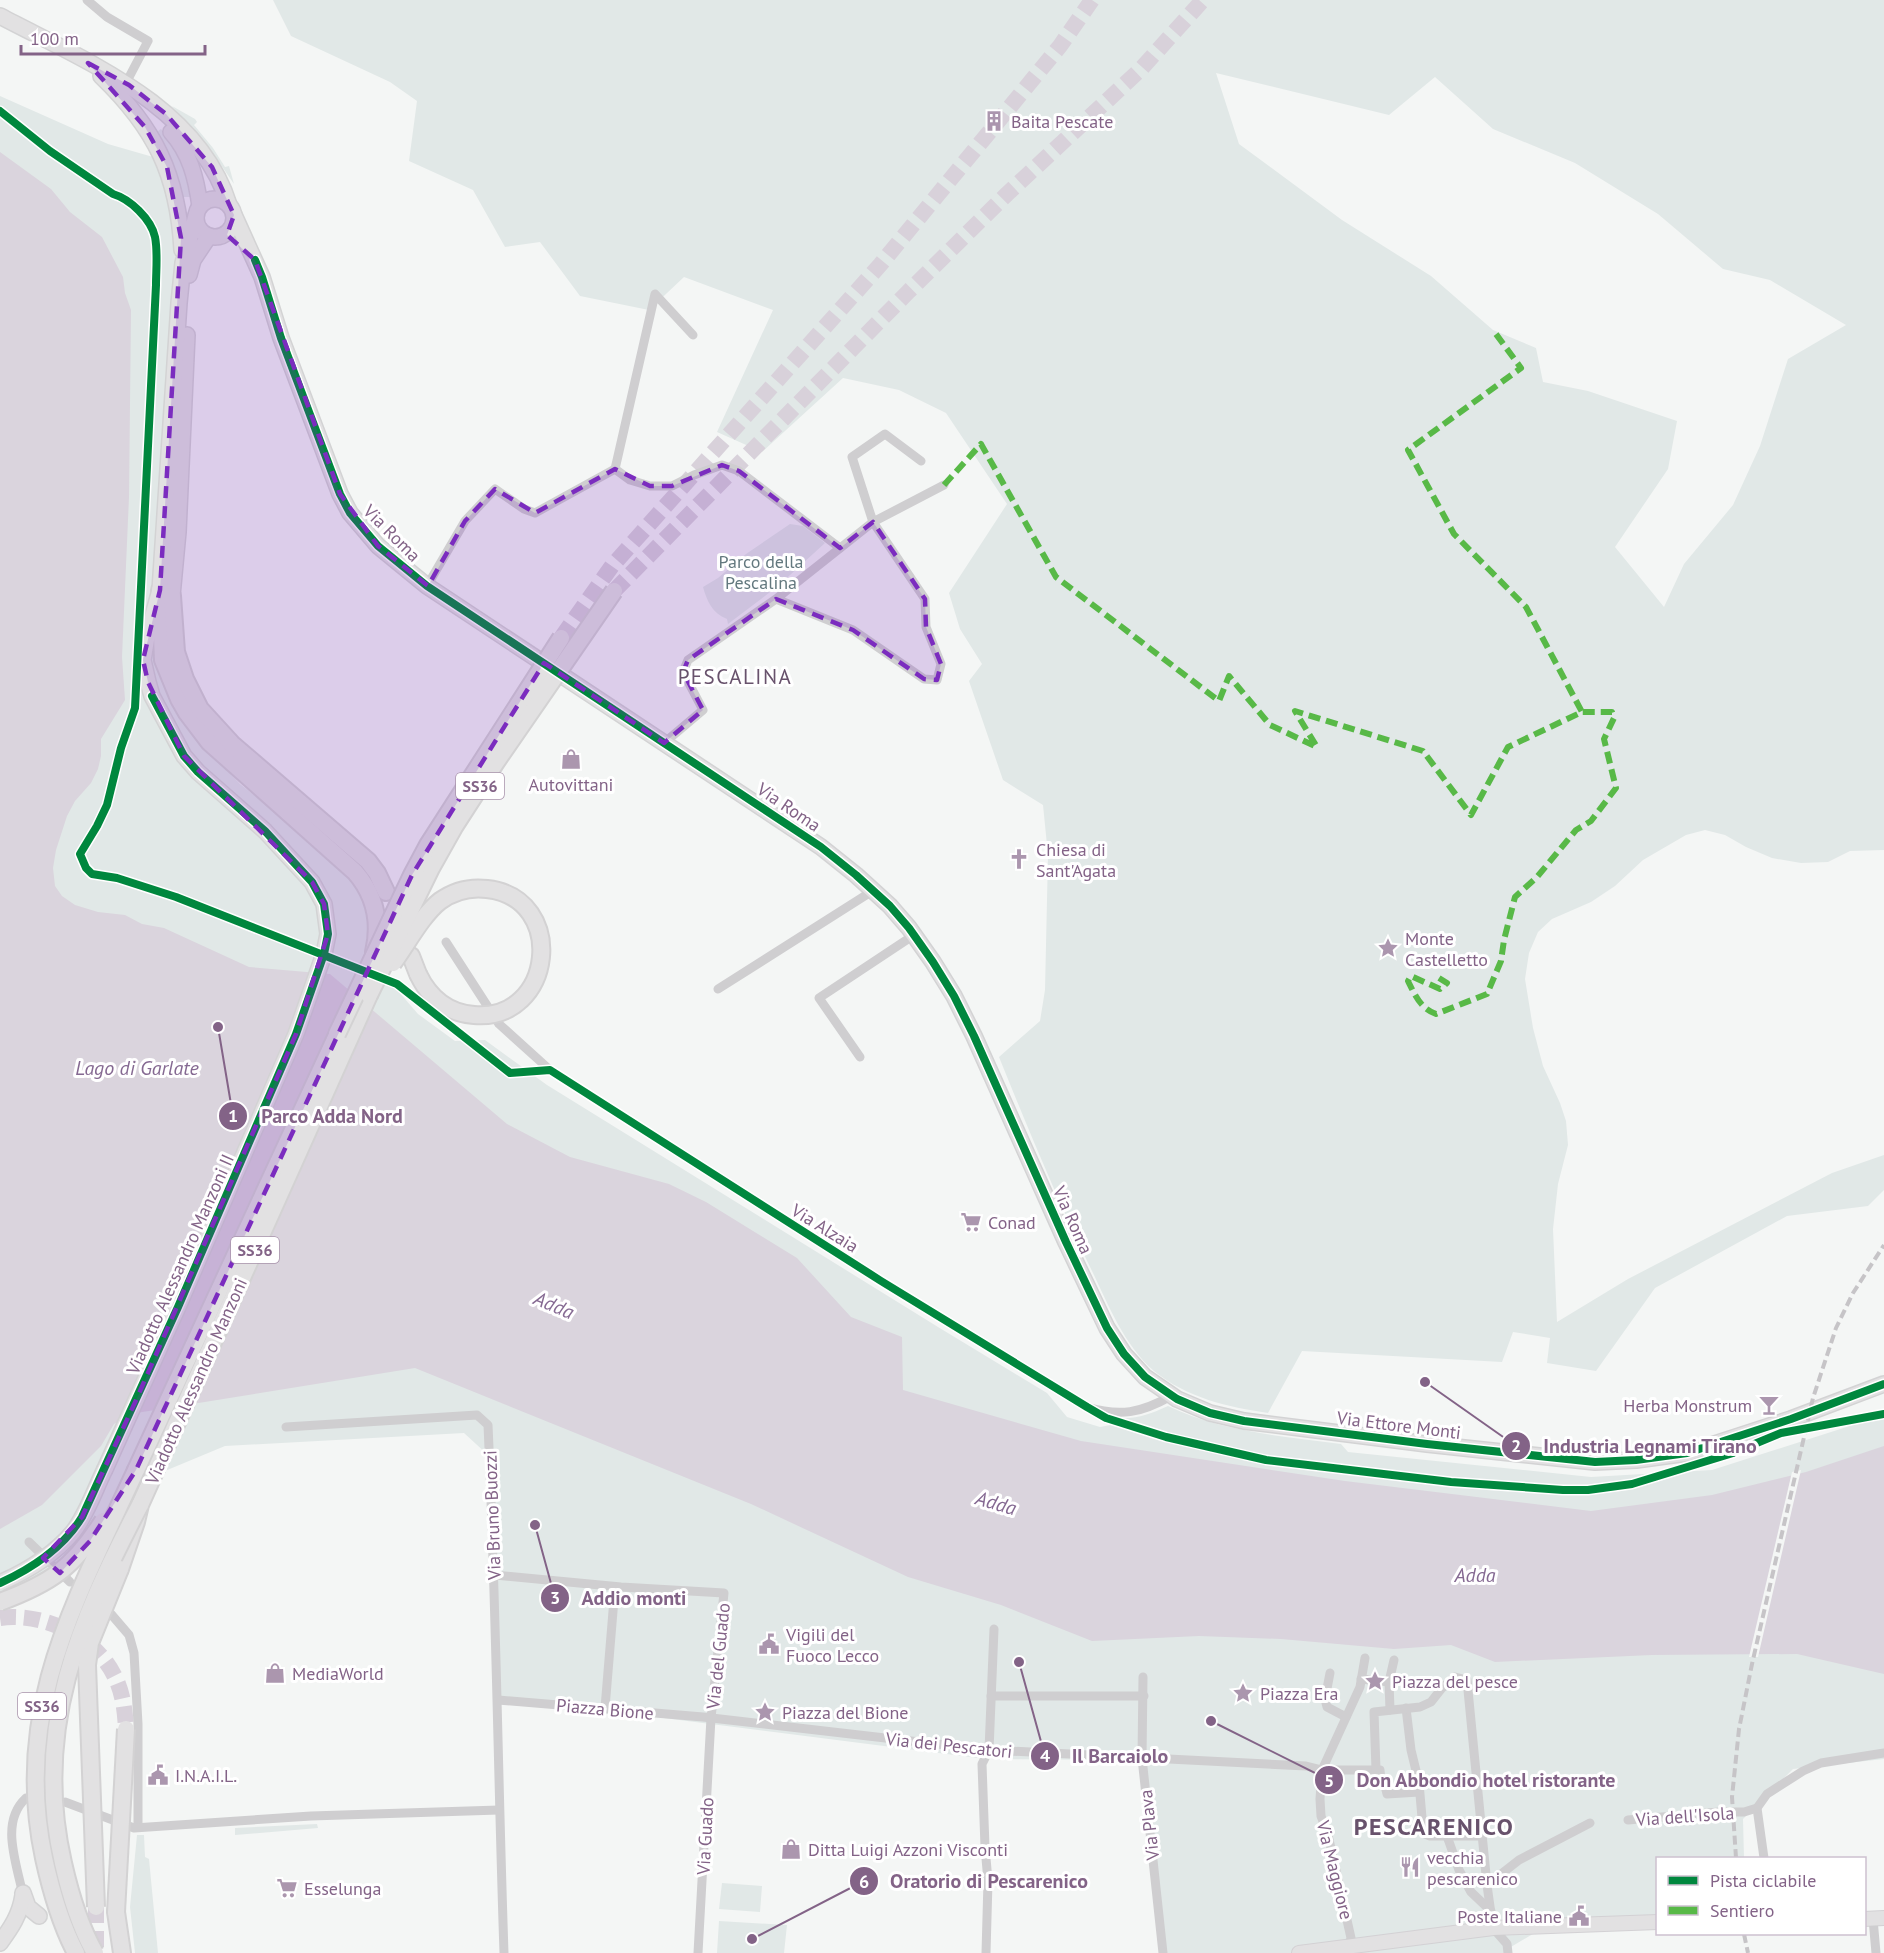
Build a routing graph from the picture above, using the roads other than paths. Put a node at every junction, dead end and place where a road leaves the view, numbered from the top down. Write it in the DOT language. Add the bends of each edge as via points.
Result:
graph roads {
  1 [pos="87,0"];
  2 [pos="0,16"];
  3 [pos="88,63"];
  4 [pos="126,83"];
  5 [pos="231,210"];
  6 [pos="198,211"];
  7 [pos="214,236"];
  8 [pos="255,260"];
  9 [pos="183,263"];
  10 [pos="693,335"];
  11 [pos="921,461"];
  12 [pos="615,469"];
  13 [pos="944,485"];
  14 [pos="873,522"];
  15 [pos="840,548"];
  16 [pos="427,586"];
  17 [pos="614,591"];
  18 [pos="166,593"];
  19 [pos="776,599"];
  20 [pos="561,638"];
  21 [pos="664,743"];
  22 [pos="874,890"];
  23 [pos="386,892"];
  24 [pos="914,935"];
  25 [pos="446,942"];
  26 [pos="411,956"];
  27 [pos="718,989"];
  28 [pos="369,995"];
  29 [pos="337,1034"];
  30 [pos="860,1057"];
  31 [pos="1884,1384"];
  32 [pos="1171,1396"];
  33 [pos="1257,1423"];
  34 [pos="286,1426"];
  35 [pos="136,1470"];
  36 [pos="140,1505"];
  37 [pos="28,1542"];
  38 [pos="495,1575"];
  39 [pos="70,1582"];
  40 [pos="0,1583"];
  41 [pos="615,1587"];
  42 [pos="0,1602"];
  43 [pos="111,1614"];
  44 [pos="994,1629"];
  45 [pos="1365,1658"];
  46 [pos="1394,1660"];
  47 [pos="1330,1673"];
  48 [pos="1143,1677"];
  49 [pos="1361,1679"];
  50 [pos="1389,1682"];
  51 [pos="991,1696"];
  52 [pos="1144,1696"];
  53 [pos="498,1700"];
  54 [pos="605,1708"];
  55 [pos="1406,1708"];
  56 [pos="1390,1710"];
  57 [pos="1346,1717"];
  58 [pos="711,1718"];
  59 [pos="126,1729"];
  60 [pos="989,1750"];
  61 [pos="1884,1753"];
  62 [pos="1142,1758"];
  63 [pos="1322,1770"];
  64 [pos="1376,1770"];
  65 [pos="1419,1792"];
  66 [pos="26,1798"];
  67 [pos="65,1802"];
  68 [pos="1757,1808"];
  69 [pos="499,1810"];
  70 [pos="1628,1820"];
  71 [pos="1590,1823"];
  72 [pos="138,1827"];
  73 [pos="1447,1836"];
  74 [pos="1483,1836"];
  75 [pos="1764,1857"];
  76 [pos="1487,1885"];
  77 [pos="23,1894"];
  78 [pos="96,1907"];
  79 [pos="1491,1911"];
  80 [pos="1874,1919"];
  81 [pos="1656,1922"];
  82 [pos="14,1924"];
  83 [pos="1493,1928"];
  84 [pos="0,1943"];
  85 [pos="1347,1950"];
  86 [pos="76,1953"];
  87 [pos="94,1953"];
  88 [pos="122,1953"];
  89 [pos="504,1953"];
  90 [pos="698,1953"];
  91 [pos="986,1953"];
  92 [pos="1163,1953"];
  93 [pos="1299,1953"];
  94 [pos="1508,1953"];
  95 [pos="1876,1953"];
  1 -- 4 [label="street" via="148,41"];
  2 -- 3 [label="main road"];
  3 -- 4 [label="main road, Via Roma"];
  3 -- 6 [label="main road" via="127,90 179,141 193,171"];
  3 -- 9 [label="main road" via="145,127 167,168 178,203"];
  4 -- 5 [label="main road, Via Roma" via="166,114 200,150 224,189"];
  5 -- 6 [label="main road" via="215,199"];
  5 -- 7 [label="main road" via="231,229"];
  5 -- 8 [label="main road, Via Roma"];
  6 -- 7 [label="main road" via="199,229"];
  6 -- 9 [label="main road"];
  7 -- 8 [label="main road" via="235,241"];
  7 -- 18 [label="main road" via="199,251 189,270 181,466"];
  8 -- 16 [label="main road, Via Roma" via="281,338 350,513 378,546"];
  9 -- 18 [label="main road"];
  10 -- 12 [label="street" via="654,294"];
  11 -- 14 [label="street" via="885,434 852,457"];
  12 -- 15 [label="street" via="630,480 650,486 672,486 722,465 739,471"];
  12 -- 16 [label="street" via="535,513 495,489 465,521"];
  13 -- 14 [label="street"];
  14 -- 15 [label="street"];
  14 -- 19 [label="street" via="925,599 926,627 941,664 937,680 924,679 853,630"];
  15 -- 19 [label="street"];
  16 -- 21 [label="main road, Via Roma"];
  17 -- 28 [label="highway, SS36, bridge" via="454,827"];
  18 -- 23 [label="highway" via="176,652 200,710 232,744 368,861"];
  18 -- 29 [label="highway, bridge" via="163,660 187,712 210,742 362,879 371,897 377,932 372,956"];
  18 -- 40 [label="main road, Viadotto Alessandro Manzoni II, bridge" via="147,638 143,660 152,696 184,756 265,831 315,886 325,909 328,934 291,1045 178,1307 74,1531 50,1554"];
  19 -- 21 [label="street" via="688,660 683,672 703,710"];
  20 -- 29 [label="highway, SS36, bridge" via="428,845"];
  21 -- 22 [label="main road, Via Roma" via="821,847"];
  22 -- 24 [label="main road, Via Roma"];
  22 -- 27 [label="street"];
  24 -- 30 [label="street" via="819,998"];
  24 -- 32 [label="main road, Via Roma" via="968,1023 1107,1328 1139,1372"];
  25 -- 32 [label="street, Via Alzaia" via="499,1024 550,1070 881,1281 1087,1407 1110,1412 1134,1411"];
  26 -- 28 [label="highway, bridge" via="432,995 451,1009 474,1015 498,1013 519,1001 534,983 542,956 540,933 528,912 507,894 480,888 460,891 433,908"];
  28 -- 36 [label="highway, Viadotto Alessandro Manzoni / SS36"];
  29 -- 35 [label="highway, Viadotto Alessandro Manzoni / SS36"];
  31 -- 33 [label="main road, Via Ettore Monti" via="1697,1450 1626,1461 1595,1462"];
  32 -- 33 [label="main road, Via Roma" via="1217,1415"];
  34 -- 38 [label="street, Via Bruno Buozzi" via="477,1415 488,1425"];
  35 -- 42 [label="highway, bridge" via="90,1541 67,1567 41,1585"];
  35 -- 86 [label="highway, SS36, bridge" via="54,1657 39,1725 36,1793 41,1845 59,1913"];
  36 -- 78 [label="highway, bridge" via="90,1643 87,1665"];
  36 -- 87 [label="highway, SS36, bridge" via="112,1557 73,1655 55,1732 52,1784 58,1843 72,1898"];
  37 -- 39 [label="street"];
  38 -- 41 [label="street"];
  38 -- 53 [label="street, Via Bruno Buozzi"];
  41 -- 54 [label="street"];
  41 -- 58 [label="street, Via del Guado" via="724,1593"];
  43 -- 72 [label="street" via="129,1635 134,1653"];
  44 -- 51 [label="street"];
  45 -- 49 [label="street, Via Maggiore"];
  46 -- 50 [label="street"];
  47 -- 57 [label="street" via="1326,1707"];
  48 -- 52 [label="street"];
  49 -- 50 [label="street"];
  49 -- 57 [label="street, Via Maggiore"];
  50 -- 56 [label="street"];
  51 -- 52 [label="street"];
  51 -- 60 [label="street"];
  52 -- 62 [label="street, Via Plava"];
  53 -- 54 [label="street, Piazza Bione"];
  53 -- 69 [label="street, Via Bruno Buozzi"];
  54 -- 58 [label="street, Piazza Bione"];
  55 -- 56 [label="street"];
  55 -- 65 [label="street"];
  55 -- 74 [label="street" via="1431,1702 1455,1677 1467,1680"];
  56 -- 64 [label="street" via="1374,1712"];
  57 -- 63 [label="street, Via Maggiore"];
  58 -- 60 [label="street, Via dei Pescatori"];
  58 -- 90 [label="street, Via Guado"];
  59 -- 88 [label="highway, bridge" via="116,1912"];
  60 -- 62 [label="street, Via dei Pescatori"];
  60 -- 91 [label="street" via="982,1764 988,1881"];
  61 -- 68 [label="street, Via dell'Isola" via="1821,1763 1767,1794"];
  62 -- 63 [label="street, Via dei Pescatori"];
  62 -- 92 [label="street, Via Plava"];
  63 -- 64 [label="street, Via dei Pescatori"];
  63 -- 85 [label="street, Via Maggiore" via="1321,1816 1349,1924 1351,1938"];
  64 -- 65 [label="street" via="1380,1770 1387,1794"];
  65 -- 73 [label="street" via="1425,1834"];
  66 -- 77 [label="street" via="7,1817 5,1830"];
  67 -- 72 [label="street"];
  68 -- 70 [label="street, Via dell'Isola"];
  68 -- 75 [label="street"];
  69 -- 72 [label="street"];
  69 -- 89 [label="street, Via Bruno Buozzi"];
  71 -- 76 [label="street" via="1519,1860"];
  73 -- 74 [label="street"];
  73 -- 79 [label="street" via="1471,1892"];
  74 -- 76 [label="street"];
  76 -- 79 [label="street"];
  77 -- 82 [label="main road"];
  77 -- 82 [label="main road" via="28,1907 39,1916 27,1915"];
  79 -- 83 [label="street"];
  80 -- 95 [label="street"];
  81 -- 83 [label="main road"];
  82 -- 84 [label="main road"];
  83 -- 85 [label="main road"];
  83 -- 94 [label="street" via="1507,1944"];
  85 -- 93 [label="main road"];
}
